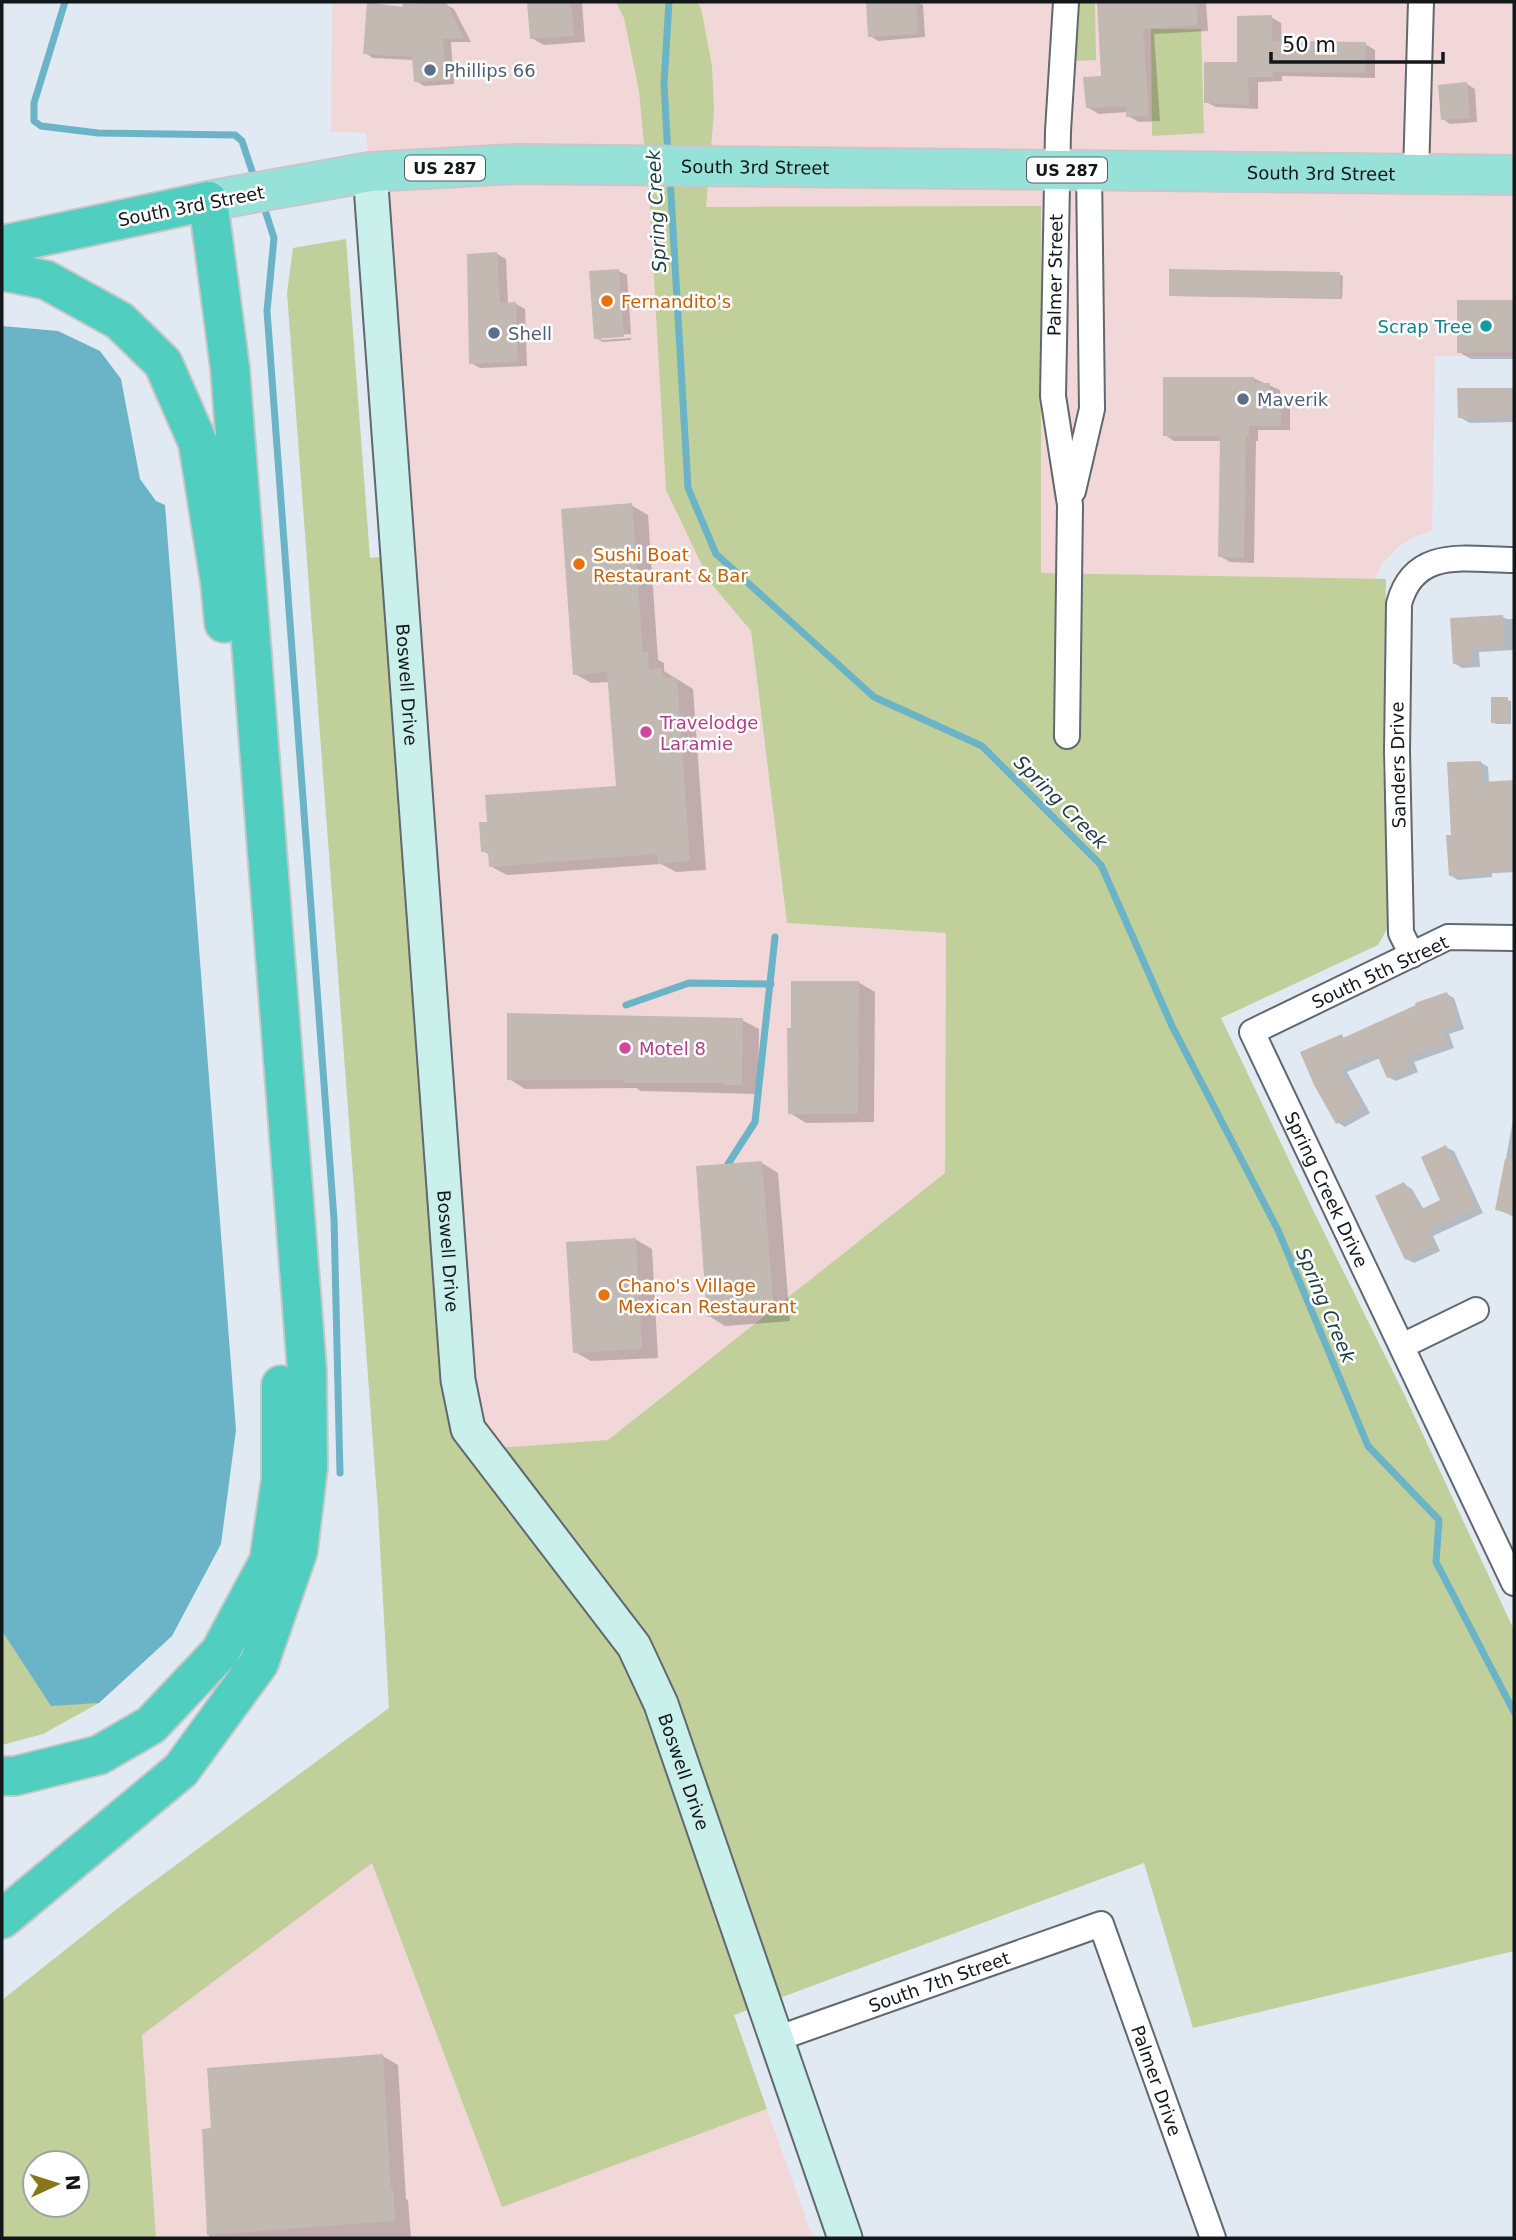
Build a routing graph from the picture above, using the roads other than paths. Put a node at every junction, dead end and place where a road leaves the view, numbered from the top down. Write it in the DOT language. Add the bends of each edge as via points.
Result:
graph roads {
  1 [pos="1066,2"];
  2 [pos="1421,2"];
  3 [pos="1073,170"];
  4 [pos="370,172"];
  5 [pos="1416,174"];
  6 [pos="1514,175"];
  7 [pos="208,201"];
  8 [pos="2,245"];
  9 [pos="2,271"];
  10 [pos="1070,505"];
  11 [pos="1514,560"];
  12 [pos="220,582"];
  13 [pos="1067,736"];
  14 [pos="1514,938"];
  15 [pos="1412,955"];
  16 [pos="1252,1032"];
  17 [pos="1476,1310"];
  18 [pos="1402,1346"];
  19 [pos="1514,1583"];
  20 [pos="2,1776"];
  21 [pos="2,1919"];
  22 [pos="1101,1924"];
  23 [pos="776,2039"];
  24 [pos="845,2238"];
  25 [pos="1213,2238"];
  1 -- 3 [label="street, Palmer Street"];
  2 -- 5 [label="street"];
  3 -- 4 [label="main road, South 3rd Street / US 287" via="516,164"];
  3 -- 5 [label="main road, South 3rd Street / US 287"];
  3 -- 10 [label="street, Palmer Street" via="1053,396"];
  3 -- 10 [label="street, Palmer Street" via="1092,409"];
  4 -- 7 [label="main road, South 3rd Street / US 287"];
  4 -- 23 [label="street, Boswell Drive" via="458,1380 468,1429 634,1646 662,1704"];
  5 -- 6 [label="main road, South 3rd Street / US 287"];
  7 -- 8 [label="highway, South 3rd Street / US 287"];
  7 -- 12 [label="highway" via="205,257"];
  7 -- 21 [label="highway" via="230,368 252,647 307,1371 307,1479 298,1551 259,1663 181,1770"];
  9 -- 12 [label="highway" via="46,280 120,321 163,363 198,443"];
  10 -- 13 [label="street, Palmer Street"];
  11 -- 15 [label="street, Sanders Drive" via="1445,560 1427,565 1412,575 1399,604 1401,933"];
  12 -- 20 [label="highway" via="281,1390 281,1479 269,1560 220,1652 151,1725 99,1755"];
  14 -- 15 [label="street, South 5th Street" via="1448,937"];
  15 -- 16 [label="street, South 5th Street"];
  16 -- 18 [label="street, Spring Creek Drive"];
  17 -- 18 [label="street"];
  18 -- 19 [label="street, Spring Creek Drive"];
  22 -- 23 [label="street, South 7th Street"];
  22 -- 25 [label="street, Palmer Drive"];
  23 -- 24 [label="street, Boswell Drive"];
}
